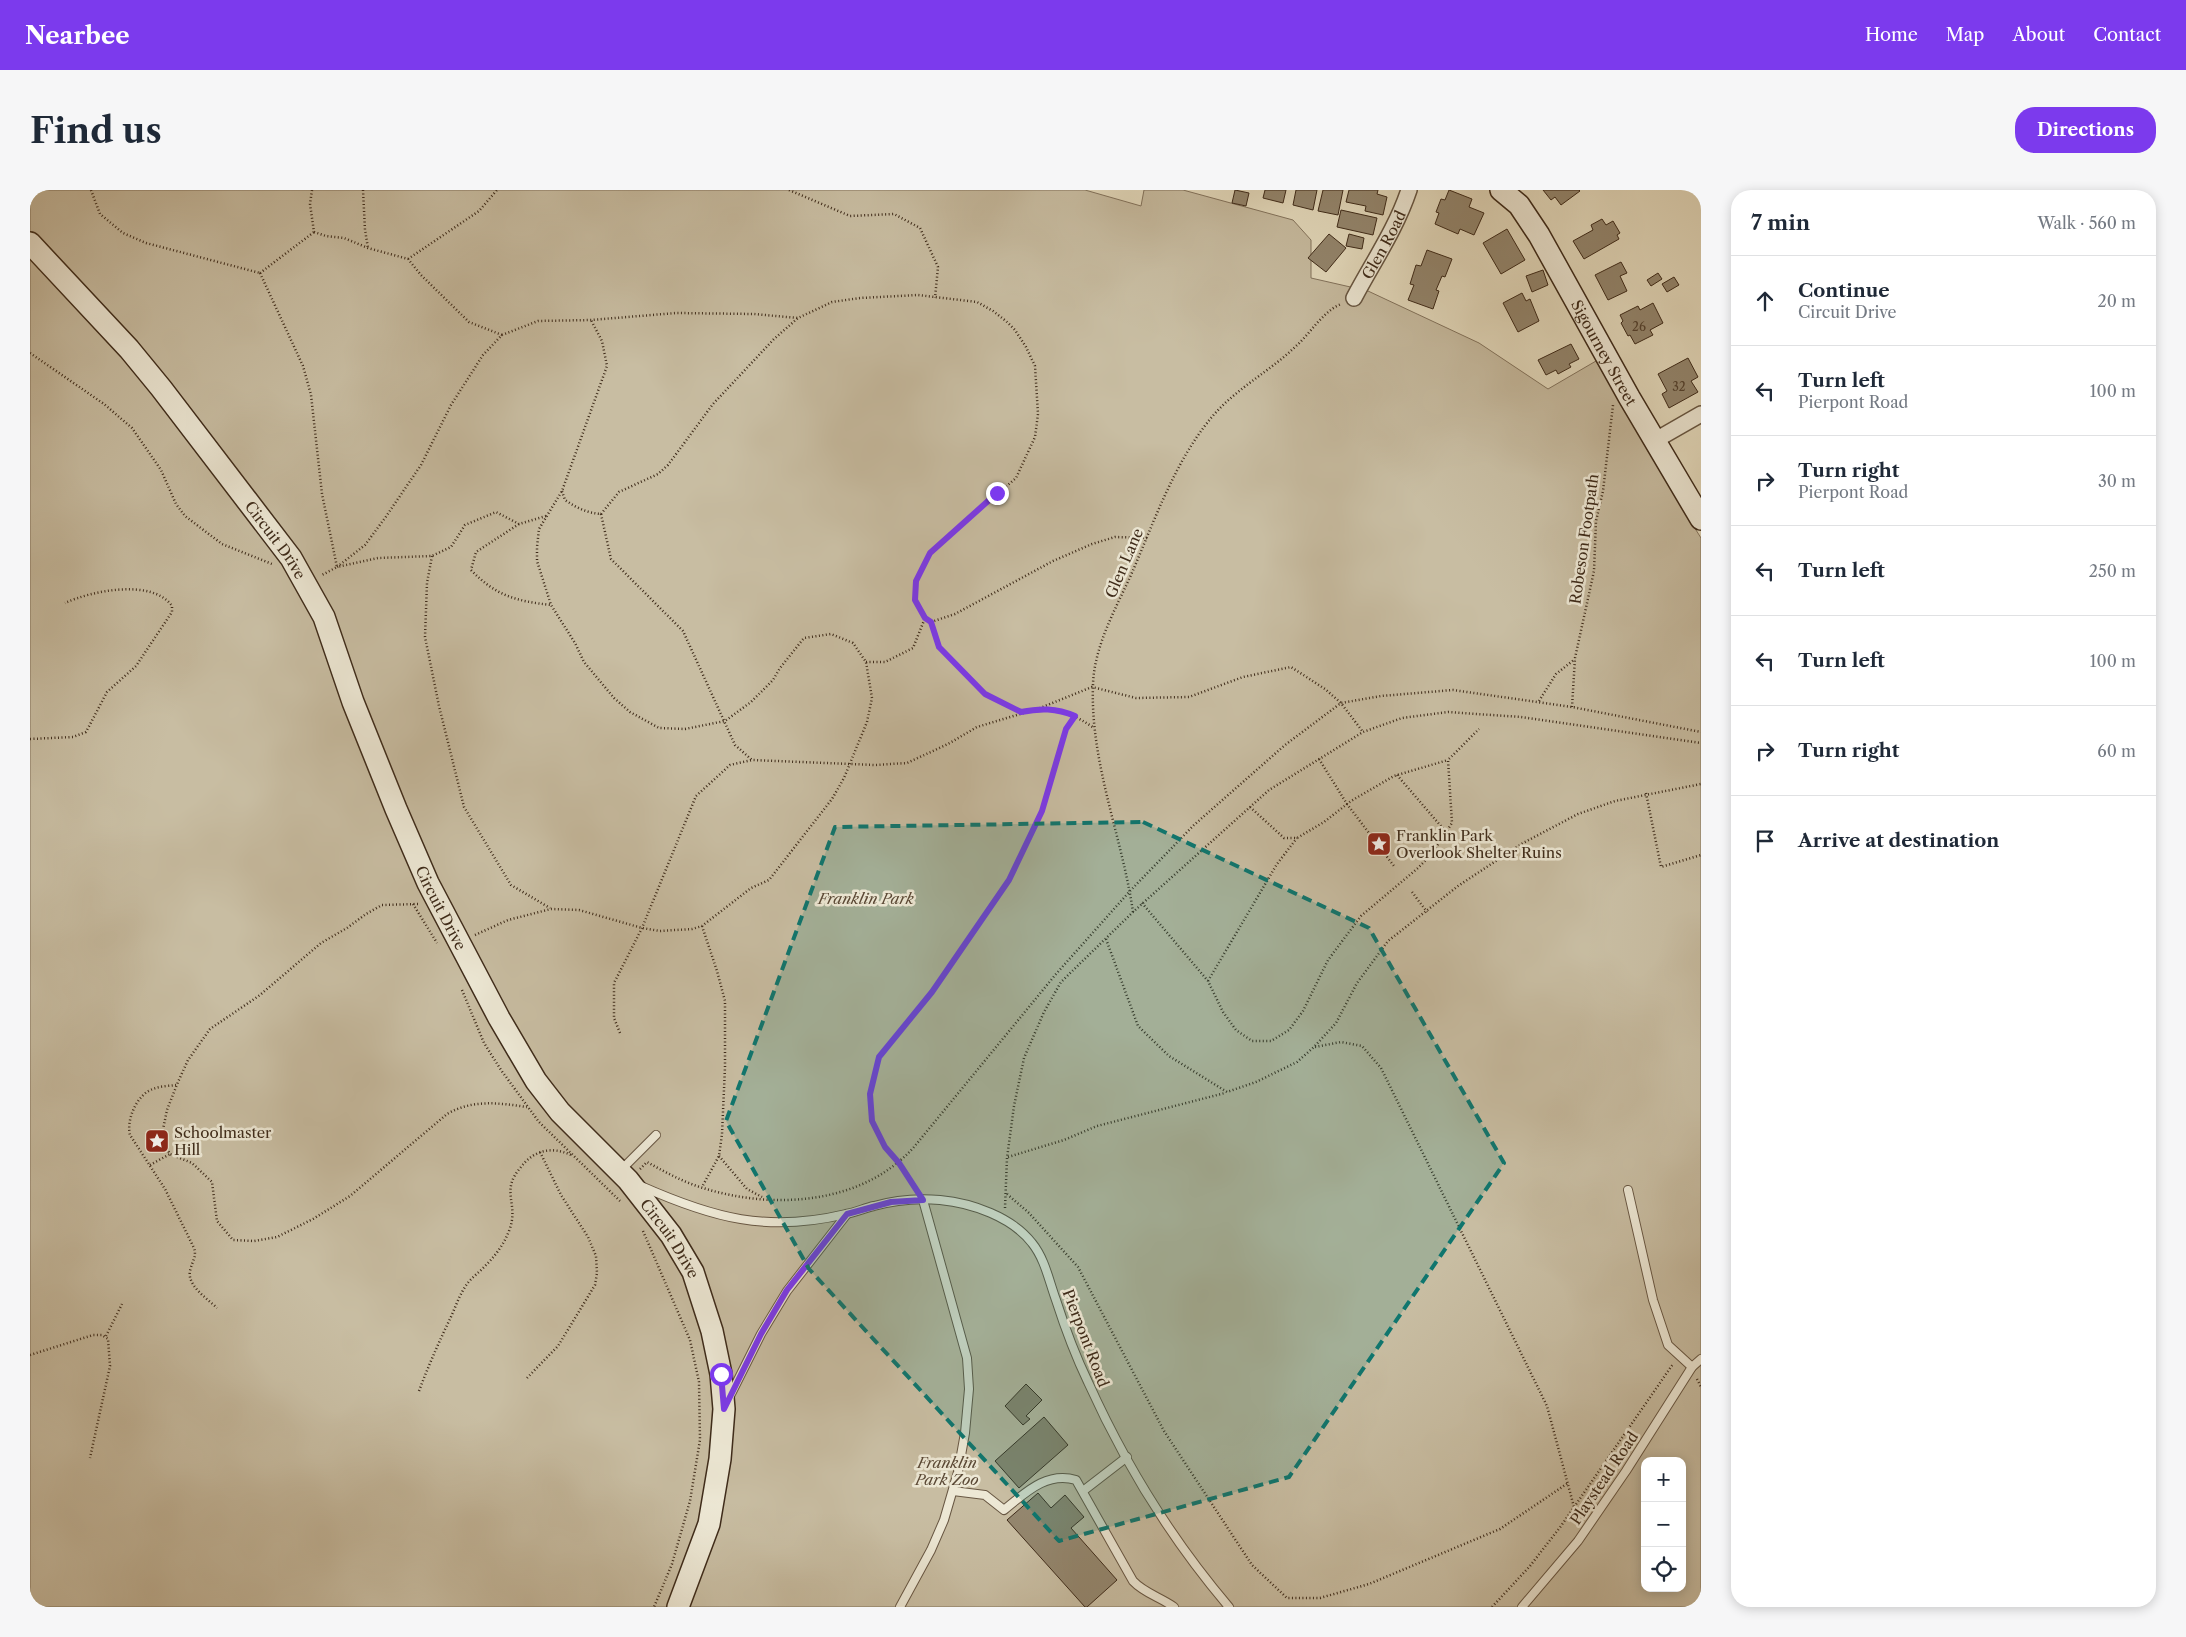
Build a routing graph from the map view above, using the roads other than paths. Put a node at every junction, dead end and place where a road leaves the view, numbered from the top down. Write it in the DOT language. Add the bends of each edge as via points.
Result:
graph roads {
  1 [pos="1409,190"];
  2 [pos="1502,190"];
  3 [pos="30,244"];
  4 [pos="1354,298"];
  5 [pos="1701,414"];
  6 [pos="1654,441"];
  7 [pos="1701,519"];
  8 [pos="656,1135"];
  9 [pos="624,1176"];
  10 [pos="1628,1190"];
  11 [pos="923,1200"];
  12 [pos="847,1214"];
  13 [pos="1701,1359"];
  14 [pos="1692,1368"];
  15 [pos="724,1409"];
  16 [pos="1127,1458"];
  17 [pos="952,1491"];
  18 [pos="1083,1491"];
  19 [pos="678,1607"];
  20 [pos="900,1607"];
  21 [pos="1174,1607"];
  22 [pos="1229,1607"];
  23 [pos="1522,1607"];
  1 -- 4 [label="street, Glen Road" via="1394,230"];
  2 -- 6 [label="main road, Sigourney Street" via="1518,205 1539,235"];
  3 -- 9 [label="main road, Circuit Drive" via="162,388 291,558 324,617 353,702 428,883 450,945 536,1081 560,1112"];
  5 -- 6 [label="street"];
  6 -- 7 [label="main road, Sigourney Street"];
  8 -- 9 [label="lane"];
  9 -- 12 [label="lane, Pierpont Road" via="679,1203 759,1223 805,1222"];
  9 -- 15 [label="main road, Circuit Drive" via="671,1235 693,1272 712,1331"];
  10 -- 14 [label="lane" via="1653,1300 1668,1345"];
  11 -- 12 [label="lane, Pierpont Road" via="891,1202"];
  11 -- 16 [label="lane, Pierpont Road" via="963,1204 1000,1219 1023,1234 1038,1251 1087,1382"];
  11 -- 17 [label="lane" via="967,1358 965,1433"];
  12 -- 15 [label="lane" via="787,1290"];
  13 -- 14 [label="lane, Playstead Road"];
  14 -- 23 [label="lane, Playstead Road" via="1578,1541"];
  15 -- 19 [label="main road, Circuit Drive" via="720,1459 709,1524"];
  16 -- 18 [label="lane"];
  16 -- 22 [label="lane, Pierpont Road" via="1164,1519"];
  17 -- 18 [label="lane" via="985,1496 1004,1510 1040,1482 1067,1477 1076,1480"];
  17 -- 20 [label="lane" via="931,1550"];
  18 -- 21 [label="lane" via="1133,1581"];
}
